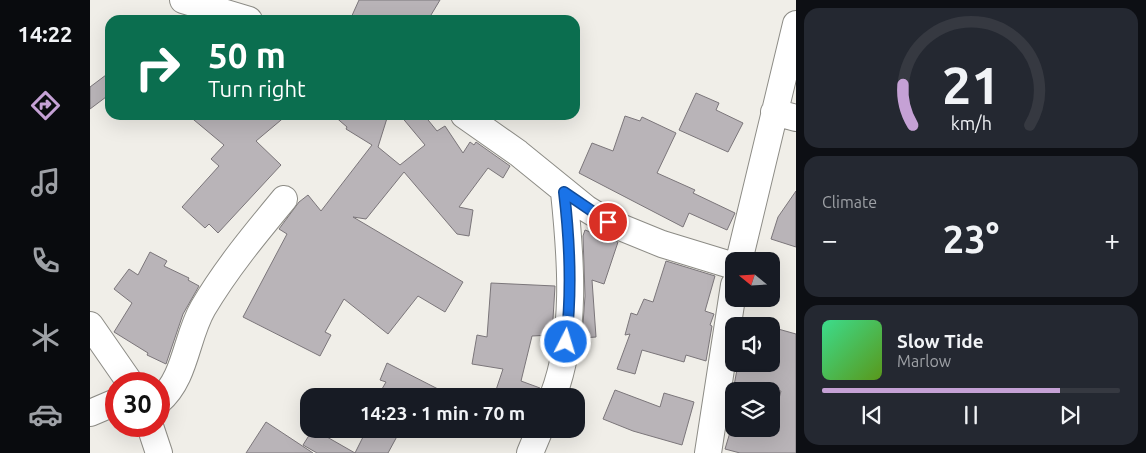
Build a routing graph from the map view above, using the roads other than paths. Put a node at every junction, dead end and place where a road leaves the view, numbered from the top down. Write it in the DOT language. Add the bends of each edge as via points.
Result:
graph roads {
  1 [pos="183,0"];
  2 [pos="232,15"];
  3 [pos="796,24"];
  4 [pos="785,115"];
  5 [pos="471,120"];
  6 [pos="564,192"];
  7 [pos="284,199"];
  8 [pos="742,252"];
  9 [pos="725,263"];
  10 [pos="730,308"];
  11 [pos="90,326"];
  12 [pos="124,372"];
  13 [pos="170,388"];
  14 [pos="555,388"];
  15 [pos="105,407"];
  16 [pos="90,413"];
  17 [pos="154,437"];
  18 [pos="536,438"];
  19 [pos="159,453"];
  20 [pos="530,453"];
  21 [pos="708,453"];
  1 -- 2 [label="street"];
  3 -- 4 [label="street"];
  4 -- 8 [label="street"];
  5 -- 6 [label="street" via="544,173"];
  6 -- 9 [label="street" via="594,214 621,228"];
  6 -- 14 [label="street" via="569,300 565,354"];
  7 -- 13 [label="street" via="253,235 203,309"];
  10 -- 21 [label="street"];
  11 -- 12 [label="street"];
  15 -- 16 [label="street"];
  17 -- 19 [label="street"];
  18 -- 20 [label="street"];
}
